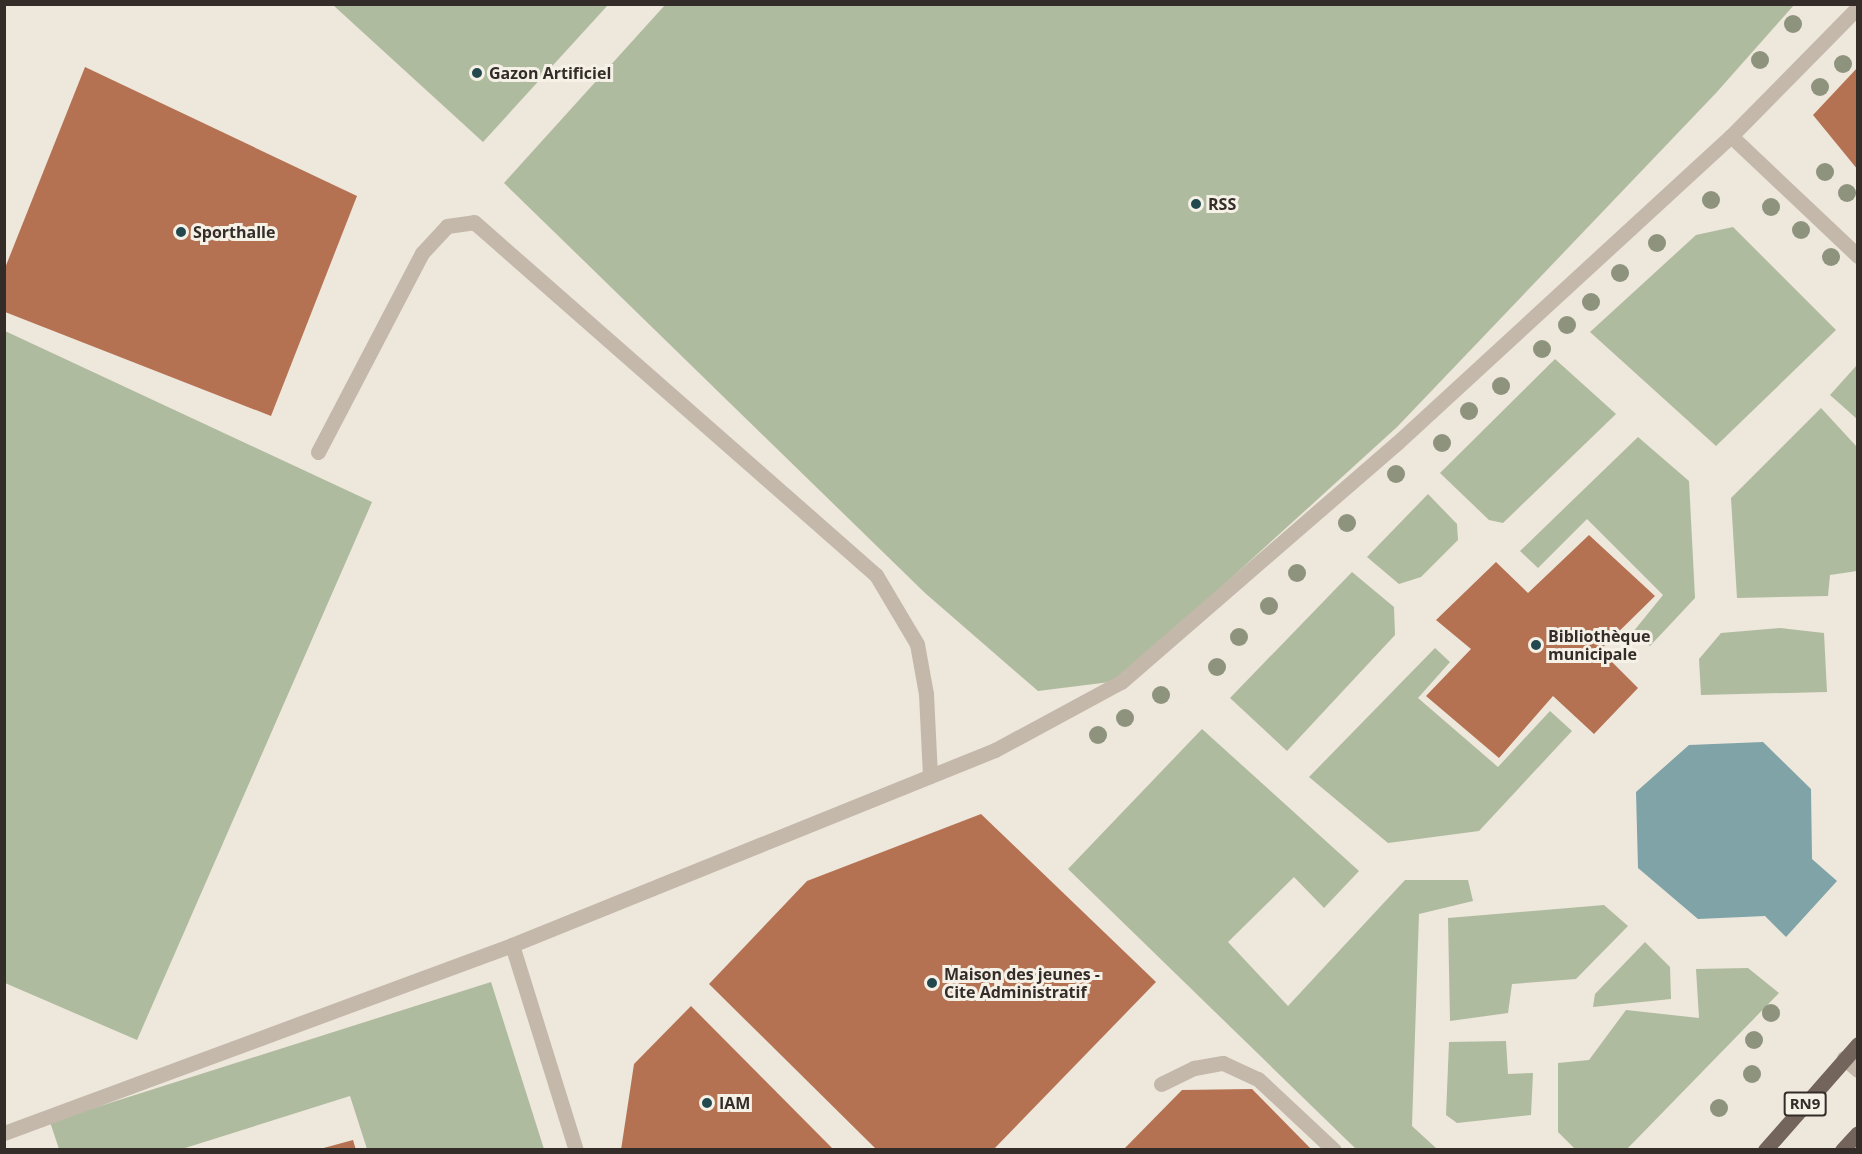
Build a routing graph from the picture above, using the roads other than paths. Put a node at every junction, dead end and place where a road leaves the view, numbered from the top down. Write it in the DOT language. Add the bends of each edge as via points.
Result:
graph roads {
  1 [pos="1857,7"];
  2 [pos="1731,136"];
  3 [pos="1857,256"];
  4 [pos="318,452"];
  5 [pos="930,776"];
  6 [pos="512,945"];
  7 [pos="1857,1044"];
  8 [pos="1845,1058"];
  9 [pos="1857,1070"];
  10 [pos="1161,1084"];
  11 [pos="4,1132"];
  12 [pos="1857,1133"];
  13 [pos="576,1149"];
  14 [pos="1334,1149"];
  15 [pos="1765,1149"];
  16 [pos="1842,1149"];
  1 -- 2 [label="street"];
  2 -- 3 [label="street"];
  2 -- 5 [label="street" via="1397,443 1136,671 994,750"];
  4 -- 5 [label="street" via="422,253 447,226 474,222 496,236 876,575 917,644 926,694"];
  5 -- 6 [label="street"];
  6 -- 11 [label="street"];
  6 -- 13 [label="street"];
  7 -- 8 [label="main road, RN9"];
  8 -- 9 [label="street"];
  8 -- 15 [label="main road, RN9"];
  10 -- 14 [label="street" via="1194,1068 1223,1063 1258,1079"];
  12 -- 16 [label="main road"];
}
